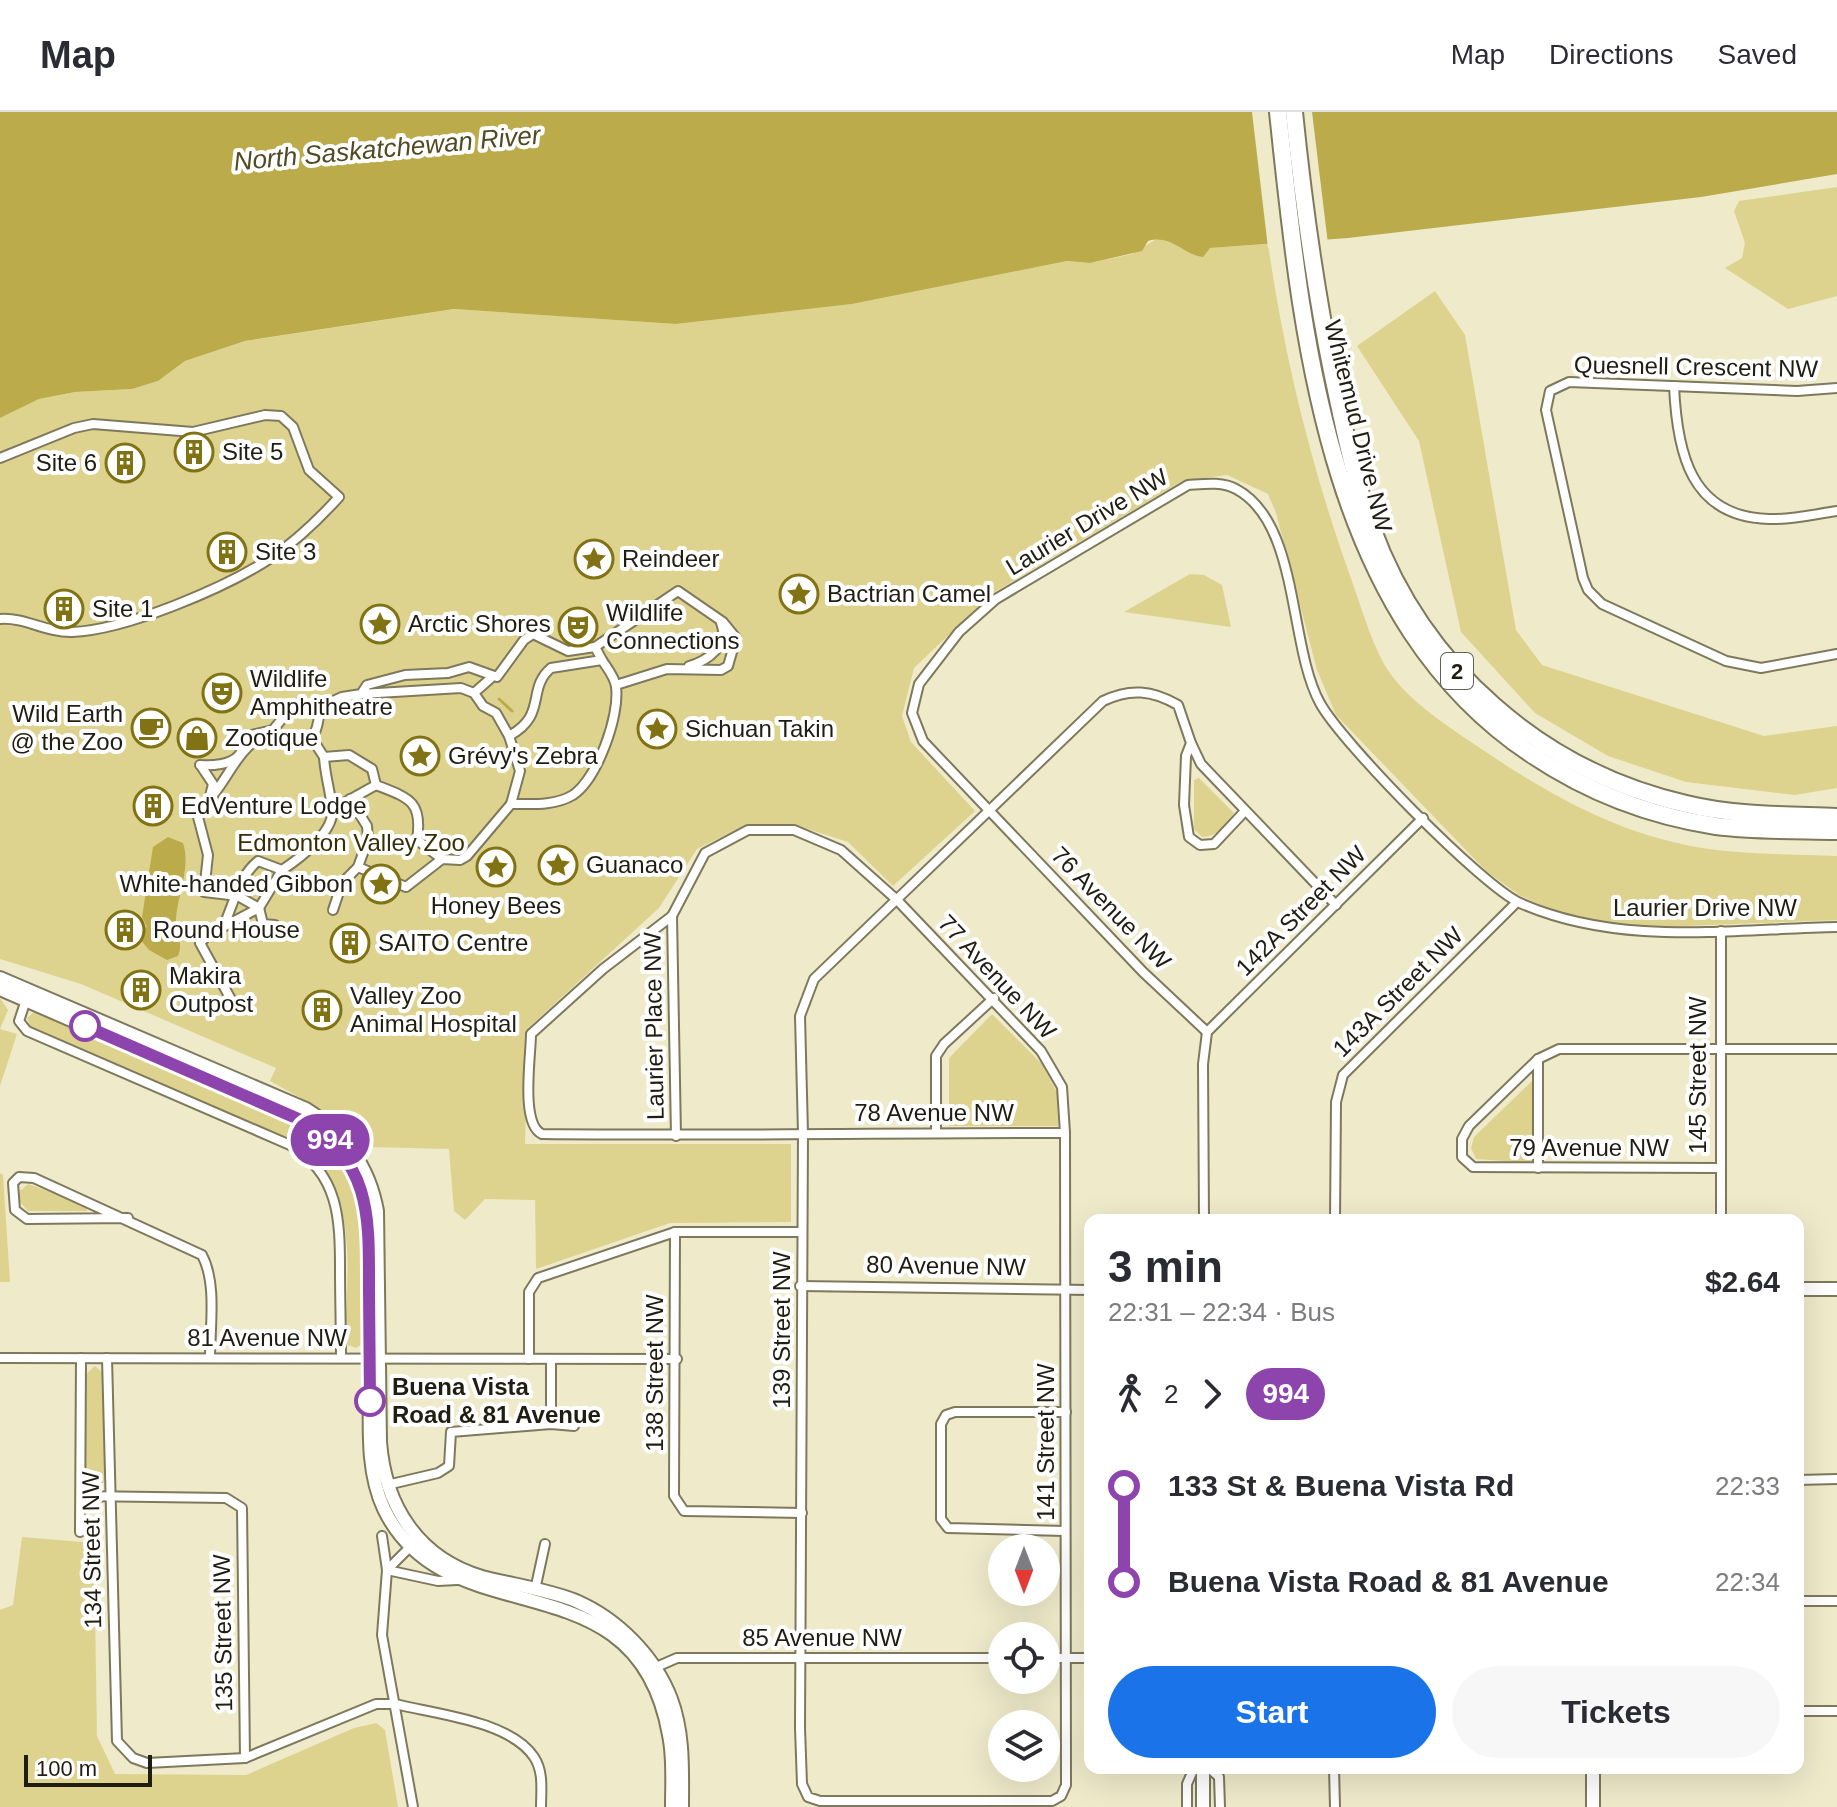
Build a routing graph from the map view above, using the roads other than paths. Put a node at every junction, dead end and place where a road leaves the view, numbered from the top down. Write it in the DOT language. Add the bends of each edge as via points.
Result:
graph roads {
  1 [pos="1278,112"];
  2 [pos="1294,112"];
  3 [pos="1307,282"];
  4 [pos="1674,386"];
  5 [pos="1837,388"];
  6 [pos="0,458"];
  7 [pos="1837,511"];
  8 [pos="0,619"];
  9 [pos="719,619"];
  10 [pos="595,647"];
  11 [pos="1837,654"];
  12 [pos="602,660"];
  13 [pos="682,668"];
  14 [pos="423,673"];
  15 [pos="491,678"];
  16 [pos="616,685"];
  17 [pos="422,689"];
  18 [pos="474,693"];
  19 [pos="361,694"];
  20 [pos="322,707"];
  21 [pos="267,733"];
  22 [pos="509,736"];
  23 [pos="311,737"];
  24 [pos="1191,743"];
  25 [pos="242,752"];
  26 [pos="324,757"];
  27 [pos="376,785"];
  28 [pos="350,799"];
  29 [pos="209,800"];
  30 [pos="511,804"];
  31 [pos="333,809"];
  32 [pos="988,810"];
  33 [pos="1245,811"];
  34 [pos="1837,817"];
  35 [pos="1423,818"];
  36 [pos="1837,831"];
  37 [pos="442,859"];
  38 [pos="358,867"];
  39 [pos="282,870"];
  40 [pos="238,896"];
  41 [pos="897,900"];
  42 [pos="1517,902"];
  43 [pos="1336,905"];
  44 [pos="259,908"];
  45 [pos="333,910"];
  46 [pos="672,916"];
  47 [pos="275,925"];
  48 [pos="223,927"];
  49 [pos="1837,927"];
  50 [pos="1721,931"];
  51 [pos="0,978"];
  52 [pos="0,989"];
  53 [pos="994,998"];
  54 [pos="26,1000"];
  55 [pos="234,1005"];
  56 [pos="1207,1032"];
  57 [pos="1720,1049"];
  58 [pos="1837,1049"];
  59 [pos="1538,1059"];
  60 [pos="1062,1087"];
  61 [pos="803,1133"];
  62 [pos="936,1133"];
  63 [pos="1065,1133"];
  64 [pos="676,1136"];
  65 [pos="1538,1168"];
  66 [pos="1720,1168"];
  67 [pos="1204,1214"];
  68 [pos="1335,1214"];
  69 [pos="1721,1214"];
  70 [pos="128,1218"];
  71 [pos="675,1232"];
  72 [pos="802,1232"];
  73 [pos="800,1286"];
  74 [pos="1804,1289"];
  75 [pos="1837,1289"];
  76 [pos="1067,1290"];
  77 [pos="1084,1290"];
  78 [pos="0,1358"];
  79 [pos="81,1358"];
  80 [pos="107,1358"];
  81 [pos="210,1358"];
  82 [pos="341,1358"];
  83 [pos="374,1358"];
  84 [pos="529,1359"];
  85 [pos="551,1359"];
  86 [pos="677,1359"];
  87 [pos="1066,1412"];
  88 [pos="551,1424"];
  89 [pos="574,1426"];
  90 [pos="1837,1479"];
  91 [pos="1804,1480"];
  92 [pos="386,1485"];
  93 [pos="81,1496"];
  94 [pos="111,1497"];
  95 [pos="802,1513"];
  96 [pos="1065,1531"];
  97 [pos="80,1532"];
  98 [pos="382,1536"];
  99 [pos="414,1543"];
  100 [pos="545,1544"];
  101 [pos="387,1570"];
  102 [pos="457,1580"];
  103 [pos="534,1594"];
  104 [pos="1804,1601"];
  105 [pos="1837,1601"];
  106 [pos="802,1658"];
  107 [pos="988,1658"];
  108 [pos="1060,1658"];
  109 [pos="1066,1658"];
  110 [pos="1084,1658"];
  111 [pos="650,1670"];
  112 [pos="395,1704"];
  113 [pos="1804,1711"];
  114 [pos="1837,1711"];
  115 [pos="245,1758"];
  116 [pos="1191,1774"];
  117 [pos="1206,1774"];
  118 [pos="1215,1774"];
  119 [pos="1334,1774"];
  120 [pos="1593,1774"];
  121 [pos="939,1804"];
  122 [pos="413,1807"];
  123 [pos="541,1807"];
  124 [pos="672,1807"];
  125 [pos="682,1807"];
  126 [pos="1187,1807"];
  127 [pos="1203,1807"];
  128 [pos="1220,1807"];
  129 [pos="1335,1807"];
  130 [pos="1593,1807"];
  1 -- 3 [label="highway, Whitemud Drive NW / 2"];
  2 -- 3 [label="highway, Whitemud Drive NW / 2"];
  3 -- 34 [label="highway, Whitemud Drive NW / 2" via="1373,530 1414,613 1462,676 1535,739 1614,782 1710,809"];
  3 -- 36 [label="highway, Whitemud Drive NW / 2" via="1328,424 1364,546 1395,610 1454,689 1535,757 1620,800 1715,826"];
  4 -- 5 [label="street, Quesnell Crescent NW"];
  4 -- 7 [label="street" via="1687,471 1702,495 1738,514 1770,519"];
  4 -- 11 [label="street, Quesnell Crescent NW" via="1569,382 1547,395 1547,419 1588,590 1602,604 1726,661 1761,668"];
  6 -- 8 [label="street" via="93,424 193,432 281,416 293,427 309,470 339,497 270,559 159,609 106,628 68,632"];
  9 -- 10 [label="street" via="678,591"];
  9 -- 13 [label="street" via="725,633 720,645 703,660"];
  9 -- 13 [label="street" via="737,641 728,666 716,671"];
  10 -- 12 [label="street"];
  10 -- 15 [label="street" via="568,651 541,635 530,635 500,675"];
  12 -- 16 [label="street"];
  12 -- 22 [label="street" via="562,663 547,671 535,711"];
  13 -- 16 [label="street"];
  14 -- 15 [label="street" via="469,667"];
  14 -- 17 [label="street"];
  14 -- 19 [label="street" via="367,685"];
  15 -- 18 [label="street"];
  16 -- 30 [label="street" via="601,760 588,781 557,801"];
  17 -- 18 [label="street" via="454,687"];
  17 -- 19 [label="street"];
  18 -- 22 [label="street" via="496,713"];
  19 -- 20 [label="street"];
  20 -- 21 [label="street" via="294,704"];
  20 -- 23 [label="street"];
  21 -- 23 [label="street" via="295,742"];
  21 -- 25 [label="street"];
  22 -- 30 [label="street" via="520,765"];
  23 -- 26 [label="street"];
  24 -- 32 [label="street" via="1178,705 1160,695 1119,693 1103,701"];
  24 -- 33 [label="street" via="1201,764"];
  24 -- 33 [label="street" via="1184,805 1189,837 1200,845 1214,844"];
  25 -- 29 [label="street"];
  25 -- 29 [label="street" via="215,767 200,765 213,784"];
  26 -- 27 [label="street" via="349,755 372,769"];
  26 -- 31 [label="street"];
  27 -- 28 [label="street"];
  27 -- 37 [label="street" via="408,797 420,818 417,840"];
  28 -- 31 [label="street"];
  28 -- 38 [label="street" via="368,831"];
  29 -- 40 [label="street" via="198,817 208,855 204,892"];
  30 -- 37 [label="street" via="467,856"];
  31 -- 39 [label="street" via="308,853"];
  32 -- 35 [label="street, Laurier Drive NW" via="923,741 912,713 919,684 959,632 996,599 1188,485 1210,483 1233,487 1262,510 1276,540 1321,705 1376,772"];
  32 -- 41 [label="street"];
  32 -- 56 [label="street, 76 Avenue NW"];
  33 -- 43 [label="street"];
  35 -- 42 [label="street, Laurier Drive NW" via="1488,882"];
  35 -- 43 [label="street, 142A Street NW"];
  37 -- 38 [label="street" via="406,887"];
  38 -- 45 [label="street" via="344,880"];
  39 -- 40 [label="street" via="258,861 243,873"];
  39 -- 44 [label="street" via="273,893"];
  40 -- 44 [label="street"];
  40 -- 48 [label="street"];
  41 -- 46 [label="street, Laurier Place NW" via="841,850 794,830 748,830 705,853"];
  41 -- 53 [label="street, 77 Avenue NW"];
  41 -- 61 [label="street, 139 Street NW" via="814,979 800,1016"];
  42 -- 50 [label="street, Laurier Drive NW" via="1561,919 1621,932"];
  42 -- 68 [label="street, 143A Street NW" via="1343,1075 1336,1102"];
  43 -- 56 [label="street, 142A Street NW"];
  44 -- 47 [label="street" via="263,924"];
  44 -- 48 [label="street" via="245,922"];
  46 -- 64 [label="street, Laurier Place NW"];
  46 -- 64 [label="street, Laurier Place NW" via="531,1034 529,1115 542,1134"];
  48 -- 55 [label="street" via="200,943"];
  49 -- 50 [label="street, Laurier Drive NW"];
  50 -- 57 [label="street, 145 Street NW"];
  51 -- 83 [label="street" via="306,1109 338,1132 362,1163 375,1199"];
  52 -- 54 [label="street"];
  53 -- 60 [label="street, 77 Avenue NW" via="1041,1051"];
  53 -- 62 [label="street" via="936,1056"];
  54 -- 82 [label="street" via="21,1026 290,1145 316,1165 333,1193 340,1220"];
  54 -- 83 [label="street" via="292,1115 333,1142 359,1181 368,1215"];
  56 -- 67 [label="street"];
  57 -- 58 [label="street"];
  57 -- 59 [label="street" via="1559,1049"];
  57 -- 66 [label="street, 145 Street NW"];
  59 -- 65 [label="street"];
  59 -- 65 [label="street, 79 Avenue NW" via="1462,1139 1462,1157 1473,1167"];
  60 -- 63 [label="street, 141 Street NW"];
  61 -- 62 [label="street, 78 Avenue NW"];
  61 -- 64 [label="street, Laurier Place NW"];
  61 -- 72 [label="street, 139 Street NW"];
  62 -- 63 [label="street, 78 Avenue NW"];
  63 -- 76 [label="street, 141 Street NW"];
  65 -- 66 [label="street, 79 Avenue NW"];
  66 -- 69 [label="street, 145 Street NW"];
  70 -- 70 [label="street" via="34,1178 19,1177 13,1183 15,1210 27,1219"];
  70 -- 81 [label="street" via="202,1255 208,1265"];
  71 -- 72 [label="street"];
  71 -- 84 [label="street" via="538,1278 529,1292"];
  71 -- 86 [label="street, 138 Street NW"];
  72 -- 73 [label="street, 139 Street NW"];
  73 -- 76 [label="street, 80 Avenue NW"];
  73 -- 95 [label="street, 139 Street NW"];
  74 -- 75 [label="street"];
  76 -- 77 [label="street, 80 Avenue NW"];
  76 -- 87 [label="street, 141 Street NW"];
  78 -- 79 [label="street, 81 Avenue NW"];
  79 -- 80 [label="street, 81 Avenue NW"];
  79 -- 93 [label="street, 134 Street NW"];
  80 -- 81 [label="street, 81 Avenue NW"];
  80 -- 94 [label="street, 134 Street NW"];
  81 -- 82 [label="street, 81 Avenue NW"];
  82 -- 83 [label="street, 81 Avenue NW"];
  83 -- 84 [label="street, 81 Avenue NW"];
  83 -- 92 [label="street"];
  83 -- 99 [label="street" via="370,1456 375,1482 389,1518"];
  84 -- 85 [label="street, 81 Avenue NW"];
  85 -- 86 [label="street, 81 Avenue NW"];
  85 -- 88 [label="street"];
  86 -- 95 [label="street, 138 Street NW" via="674,1496 684,1511"];
  87 -- 96 [label="street, 141 Street NW"];
  87 -- 96 [label="street" via="955,1412 941,1424 941,1519 948,1528"];
  88 -- 89 [label="street"];
  88 -- 92 [label="street" via="451,1432 449,1466"];
  90 -- 91 [label="street"];
  92 -- 99 [label="street"];
  93 -- 94 [label="street"];
  93 -- 97 [label="street, 134 Street NW"];
  94 -- 115 [label="street, 134 Street NW" via="117,1741 133,1758 147,1763"];
  94 -- 115 [label="street, 135 Street NW" via="226,1498 242,1508"];
  95 -- 106 [label="street, 139 Street NW"];
  96 -- 109 [label="street, 141 Street NW"];
  98 -- 101 [label="street"];
  99 -- 101 [label="street"];
  99 -- 102 [label="street"];
  99 -- 103 [label="street" via="464,1571"];
  100 -- 103 [label="street"];
  101 -- 102 [label="street"];
  101 -- 112 [label="street" via="382,1635"];
  102 -- 103 [label="street"];
  103 -- 111 [label="street" via="575,1601 600,1614 633,1640"];
  104 -- 105 [label="street"];
  106 -- 107 [label="street, 85 Avenue NW"];
  106 -- 111 [label="street, 85 Avenue NW" via="677,1658"];
  106 -- 121 [label="street, 139 Street NW" via="801,1770 808,1797"];
  108 -- 109 [label="street"];
  109 -- 110 [label="street"];
  109 -- 121 [label="street, 141 Street NW" via="1066,1785 1061,1796 1052,1801"];
  111 -- 124 [label="street" via="668,1725"];
  111 -- 125 [label="street" via="671,1699 680,1731"];
  112 -- 115 [label="street" via="376,1704"];
  112 -- 122 [label="street"];
  112 -- 123 [label="street" via="508,1732 534,1757 541,1773"];
  113 -- 114 [label="street"];
  116 -- 126 [label="street"];
  117 -- 127 [label="street"];
  118 -- 128 [label="street"];
  119 -- 129 [label="street"];
  120 -- 130 [label="street"];
}
